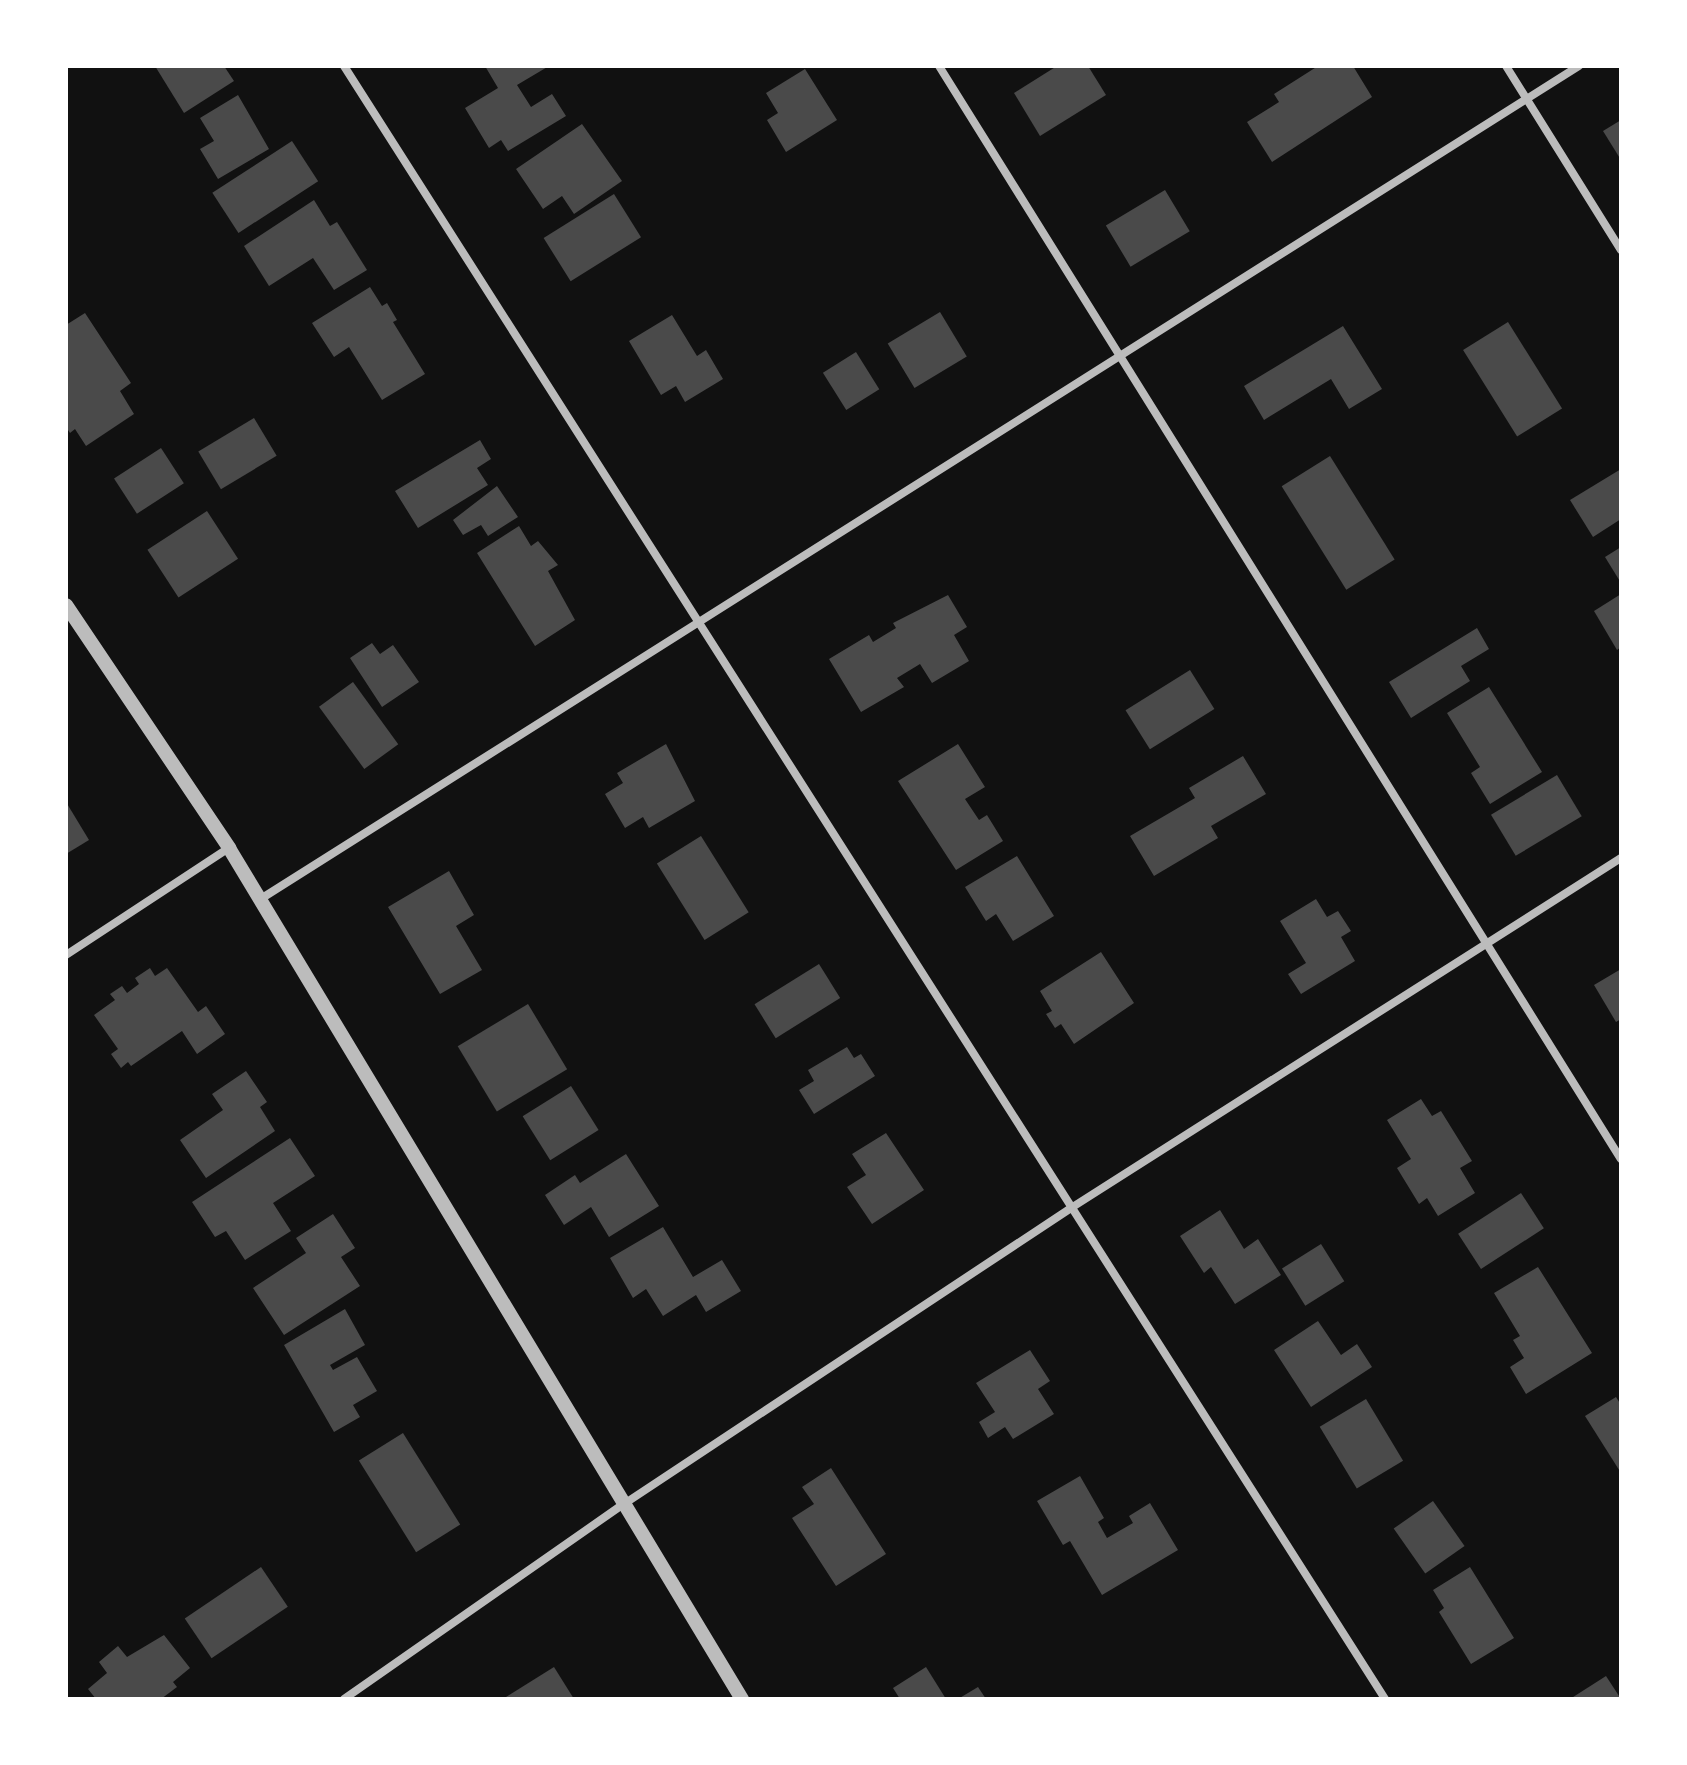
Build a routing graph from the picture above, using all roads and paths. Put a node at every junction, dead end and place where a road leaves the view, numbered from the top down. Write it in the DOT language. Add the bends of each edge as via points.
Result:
graph roads {
  1 [pos="344,66"];
  2 [pos="939,66"];
  3 [pos="1506,66"];
  4 [pos="1579,66"];
  5 [pos="1527,99"];
  6 [pos="1621,250"];
  7 [pos="1118,354"];
  8 [pos="66,605"];
  9 [pos="698,622"];
  10 [pos="229,848"];
  11 [pos="1621,858"];
  12 [pos="259,900"];
  13 [pos="1486,944"];
  14 [pos="66,955"];
  15 [pos="1621,1159"];
  16 [pos="1071,1208"];
  17 [pos="624,1504"];
  18 [pos="344,1699"];
  19 [pos="742,1699"];
  20 [pos="1385,1699"];
  1 -- 9 [label="street"];
  2 -- 7 [label="street"];
  3 -- 5 [label="street"];
  4 -- 5 [label="street"];
  5 -- 6 [label="street"];
  5 -- 7 [label="street"];
  7 -- 9 [label="street"];
  7 -- 13 [label="street"];
  8 -- 10 [label="street"];
  9 -- 12 [label="street"];
  9 -- 16 [label="street"];
  10 -- 12 [label="street"];
  10 -- 14 [label="street"];
  11 -- 13 [label="street"];
  12 -- 17 [label="street"];
  13 -- 15 [label="street"];
  13 -- 16 [label="street"];
  16 -- 17 [label="street"];
  16 -- 20 [label="street"];
  17 -- 18 [label="street"];
  17 -- 19 [label="street"];
}
